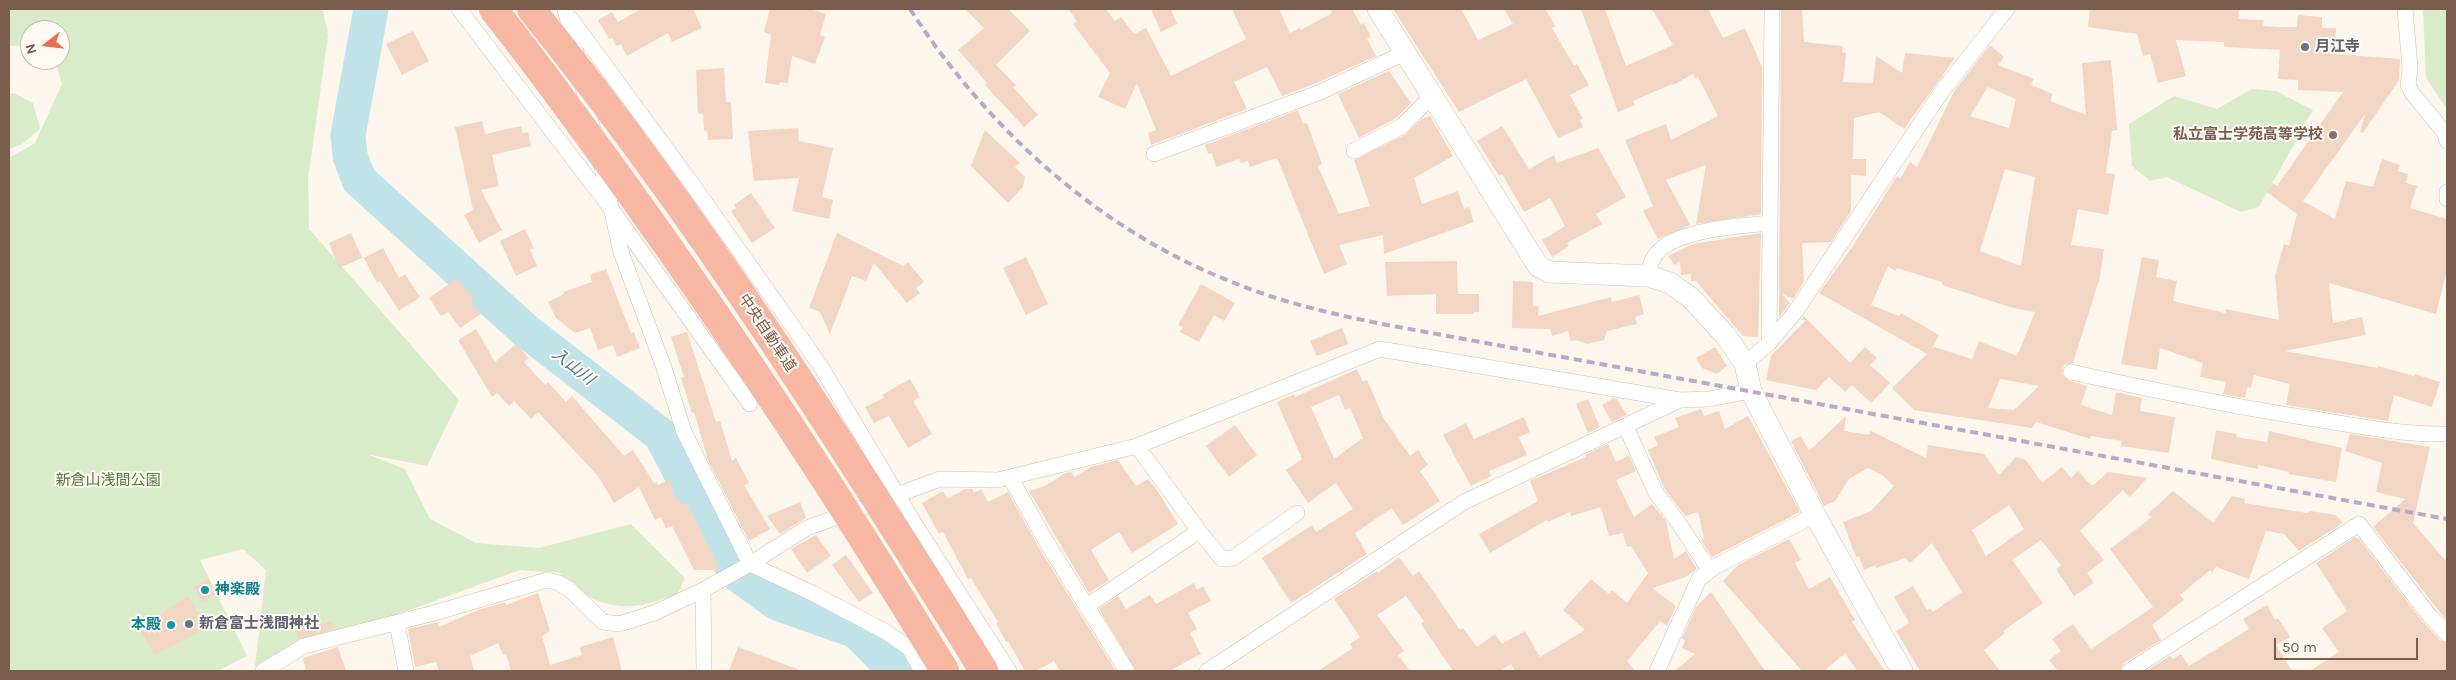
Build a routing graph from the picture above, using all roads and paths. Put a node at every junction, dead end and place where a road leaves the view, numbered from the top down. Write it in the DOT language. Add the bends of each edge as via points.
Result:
graph roads {
  1 [pos="459,9"];
  2 [pos="494,9"];
  3 [pos="531,9"];
  4 [pos="1378,9"];
  5 [pos="1772,9"];
  6 [pos="2007,9"];
  7 [pos="2405,9"];
  8 [pos="566,11"];
  9 [pos="1404,51"];
  10 [pos="1432,96"];
  11 [pos="2447,141"];
  12 [pos="1354,151"];
  13 [pos="1154,154"];
  14 [pos="2447,192"];
  15 [pos="2447,199"];
  16 [pos="612,210"];
  17 [pos="1770,223"];
  18 [pos="1648,276"];
  19 [pos="1769,343"];
  20 [pos="1745,364"];
  21 [pos="2071,372"];
  22 [pos="1751,391"];
  23 [pos="1680,400"];
  24 [pos="750,404"];
  25 [pos="1626,427"];
  26 [pos="2447,434"];
  27 [pos="1137,446"];
  28 [pos="1010,477"];
  29 [pos="898,495"];
  30 [pos="1297,512"];
  31 [pos="1814,515"];
  32 [pos="1198,531"];
  33 [pos="747,566"];
  34 [pos="1710,571"];
  35 [pos="703,590"];
  36 [pos="1087,606"];
  37 [pos="397,622"];
  38 [pos="2447,634"];
  39 [pos="262,671"];
  40 [pos="406,671"];
  41 [pos="704,671"];
  42 [pos="922,671"];
  43 [pos="945,671"];
  44 [pos="984,671"];
  45 [pos="1008,671"];
  46 [pos="1127,671"];
  47 [pos="1207,671"];
  48 [pos="1657,671"];
  49 [pos="1902,671"];
  50 [pos="2129,671"];
  1 -- 16 [label="street"];
  2 -- 43 [label="highway, bridge" via="532,56 668,246 790,424"];
  3 -- 44 [label="highway, 中央自動車道, bridge" via="687,218 806,390"];
  4 -- 9 [label="street"];
  5 -- 17 [label="street"];
  6 -- 19 [label="street" via="1942,91 1796,311"];
  7 -- 11 [label="street" via="2410,68 2408,85 2445,133"];
  8 -- 16 [label="street"];
  8 -- 29 [label="street" via="820,365"];
  9 -- 10 [label="street"];
  9 -- 13 [label="street" via="1318,93"];
  10 -- 12 [label="street" via="1402,126"];
  10 -- 18 [label="street" via="1538,266 1550,272"];
  14 -- 15 [label="street"];
  16 -- 24 [label="street"];
  16 -- 33 [label="street" via="621,252 684,432"];
  17 -- 18 [label="street" via="1705,230 1680,239 1656,253"];
  17 -- 19 [label="street"];
  18 -- 20 [label="street" via="1670,283 1691,298 1726,336"];
  19 -- 20 [label="street"];
  20 -- 22 [label="street"];
  21 -- 26 [label="street" via="2254,410 2386,430"];
  22 -- 23 [label="street" via="1709,399"];
  22 -- 31 [label="street"];
  23 -- 25 [label="street"];
  23 -- 27 [label="street" via="1380,349"];
  25 -- 34 [label="street" via="1656,493"];
  25 -- 47 [label="street" via="1464,502"];
  27 -- 28 [label="street"];
  27 -- 32 [label="street"];
  28 -- 29 [label="street" via="998,480 940,479"];
  28 -- 36 [label="street"];
  29 -- 33 [label="street" via="807,528"];
  29 -- 45 [label="street"];
  30 -- 32 [label="street" via="1233,558 1222,559"];
  31 -- 34 [label="street"];
  31 -- 49 [label="street"];
  32 -- 36 [label="street"];
  33 -- 35 [label="street"];
  33 -- 42 [label="street" via="812,593 886,632 909,648"];
  34 -- 48 [label="street" via="1698,579"];
  35 -- 37 [label="street" via="654,613 619,624 603,622 570,590 547,580"];
  35 -- 41 [label="street"];
  36 -- 46 [label="street"];
  37 -- 39 [label="street" via="304,646"];
  37 -- 40 [label="street"];
  38 -- 50 [label="street" via="2359,524"];
}
